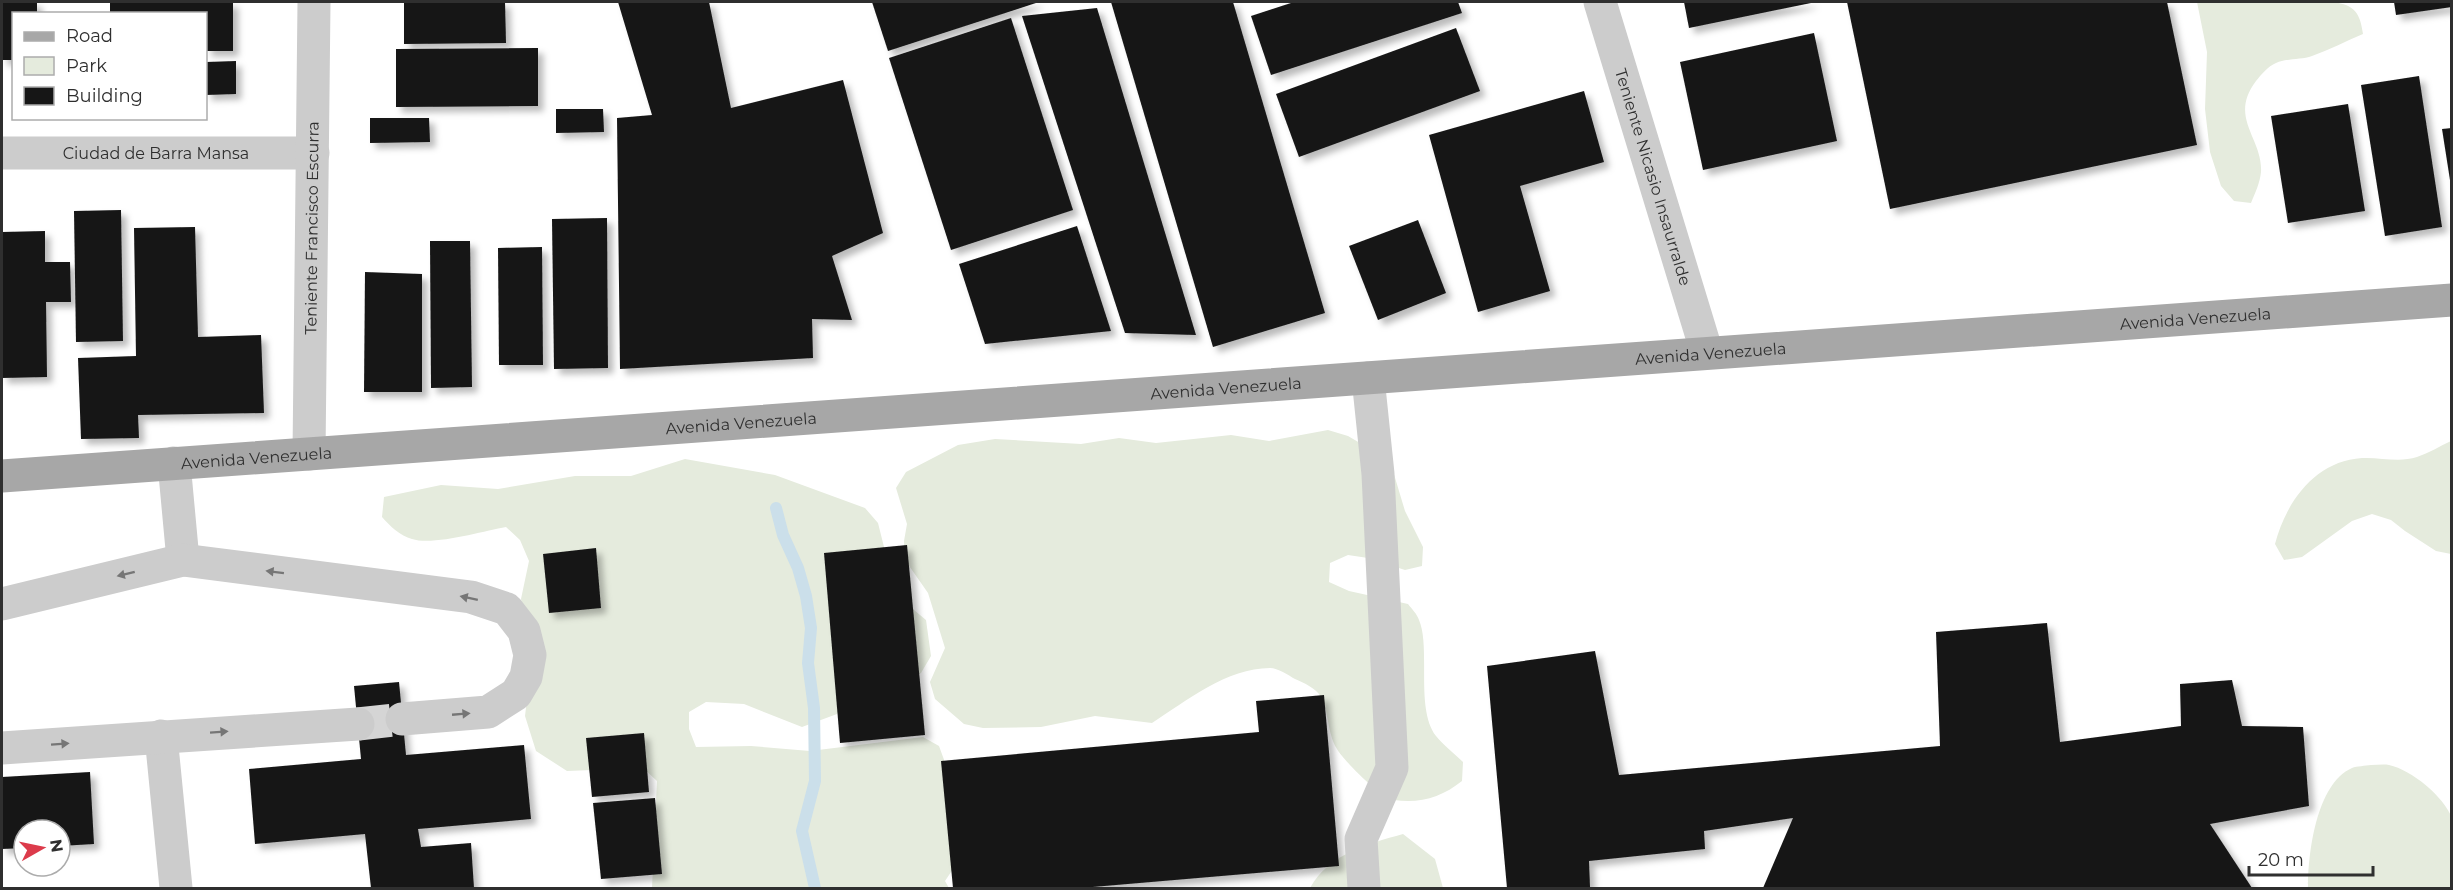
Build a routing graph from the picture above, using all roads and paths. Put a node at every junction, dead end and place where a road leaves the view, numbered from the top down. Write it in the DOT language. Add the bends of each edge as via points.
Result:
graph roads {
  1 [pos="314,2"];
  2 [pos="1600,2"];
  3 [pos="2,153"];
  4 [pos="313,153"];
  5 [pos="2451,300"];
  6 [pos="1707,353"];
  7 [pos="1368,378"];
  8 [pos="309,454"];
  9 [pos="174,463"];
  10 [pos="2,476"];
  11 [pos="183,560"];
  12 [pos="2,604"];
  13 [pos="402,719"];
  14 [pos="358,724"];
  15 [pos="161,736"];
  16 [pos="2,748"];
  17 [pos="176,888"];
  18 [pos="1364,888"];
  1 -- 4 [label="street, Teniente Francisco Escurra"];
  2 -- 6 [label="street, Teniente Nicasio Insaurralde"];
  3 -- 4 [label="street, Ciudad de Barra Mansa"];
  4 -- 8 [label="street, Teniente Francisco Escurra"];
  5 -- 6 [label="main road, Avenida Venezuela"];
  6 -- 7 [label="main road, Avenida Venezuela"];
  7 -- 8 [label="main road, Avenida Venezuela"];
  7 -- 18 [label="street" via="1378,474 1392,768 1361,838"];
  8 -- 9 [label="main road, Avenida Venezuela"];
  9 -- 10 [label="main road, Avenida Venezuela"];
  9 -- 11 [label="street"];
  11 -- 12 [label="street, one-way"];
  13 -- 11 [label="street, one-way" via="488,712 516,694 526,677 530,655 524,631 507,609 471,597"];
  15 -- 14 [label="street, one-way"];
  16 -- 15 [label="street, one-way"];
  15 -- 17 [label="street"];
}
